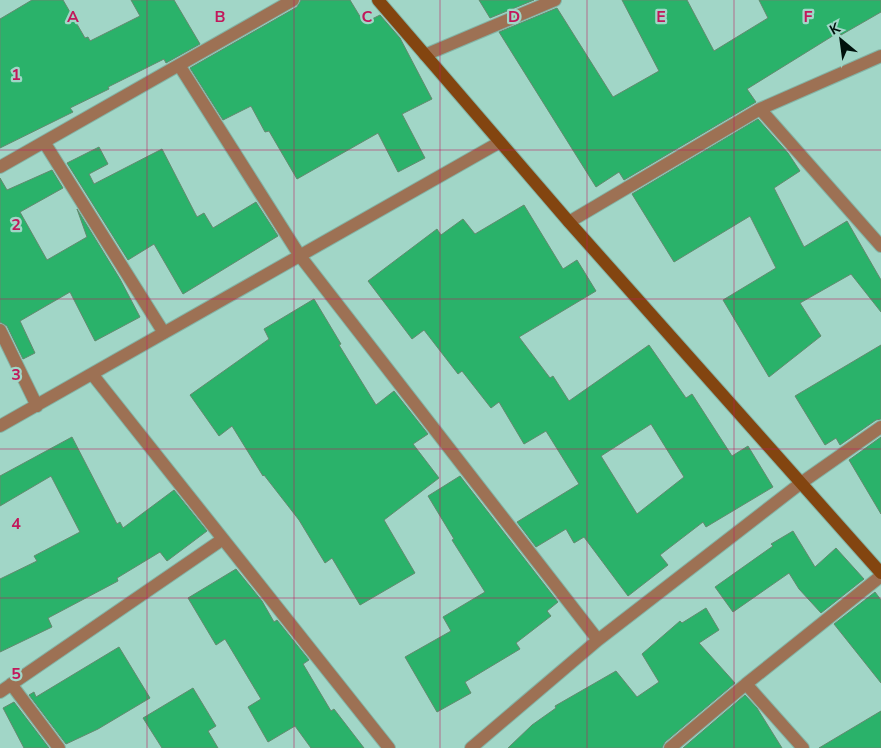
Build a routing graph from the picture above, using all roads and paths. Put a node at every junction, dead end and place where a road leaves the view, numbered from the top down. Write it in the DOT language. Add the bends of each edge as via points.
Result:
graph roads {
  1 [pos="293,0"];
  2 [pos="378,0"];
  3 [pos="555,0"];
  4 [pos="425,55"];
  5 [pos="881,56"];
  6 [pos="180,64"];
  7 [pos="760,109"];
  8 [pos="44,142"];
  9 [pos="500,142"];
  10 [pos="0,167"];
  11 [pos="569,222"];
  12 [pos="881,246"];
  13 [pos="300,256"];
  14 [pos="0,330"];
  15 [pos="164,333"];
  16 [pos="92,374"];
  17 [pos="37,406"];
  18 [pos="0,426"];
  19 [pos="881,427"];
  20 [pos="800,483"];
  21 [pos="223,539"];
  22 [pos="881,575"];
  23 [pos="598,640"];
  24 [pos="11,684"];
  25 [pos="746,684"];
  26 [pos="0,692"];
  27 [pos="59,748"];
  28 [pos="389,748"];
  29 [pos="471,748"];
  30 [pos="670,748"];
  31 [pos="803,748"];
  1 -- 6 [label="street"];
  2 -- 4 [label="main road"];
  3 -- 4 [label="street"];
  4 -- 9 [label="main road"];
  5 -- 7 [label="street"];
  6 -- 8 [label="street"];
  6 -- 13 [label="street"];
  7 -- 11 [label="street"];
  7 -- 12 [label="street"];
  8 -- 10 [label="street"];
  8 -- 15 [label="street"];
  9 -- 11 [label="main road"];
  9 -- 13 [label="street"];
  11 -- 20 [label="main road"];
  13 -- 15 [label="street"];
  13 -- 23 [label="street"];
  14 -- 17 [label="street"];
  15 -- 16 [label="street"];
  16 -- 17 [label="street"];
  16 -- 21 [label="street"];
  17 -- 18 [label="street"];
  19 -- 20 [label="street"];
  20 -- 22 [label="main road"];
  20 -- 23 [label="street"];
  21 -- 24 [label="street"];
  21 -- 28 [label="street"];
  22 -- 25 [label="street"];
  23 -- 29 [label="street"];
  24 -- 26 [label="street"];
  24 -- 27 [label="street"];
  25 -- 30 [label="street"];
  25 -- 31 [label="street"];
}
